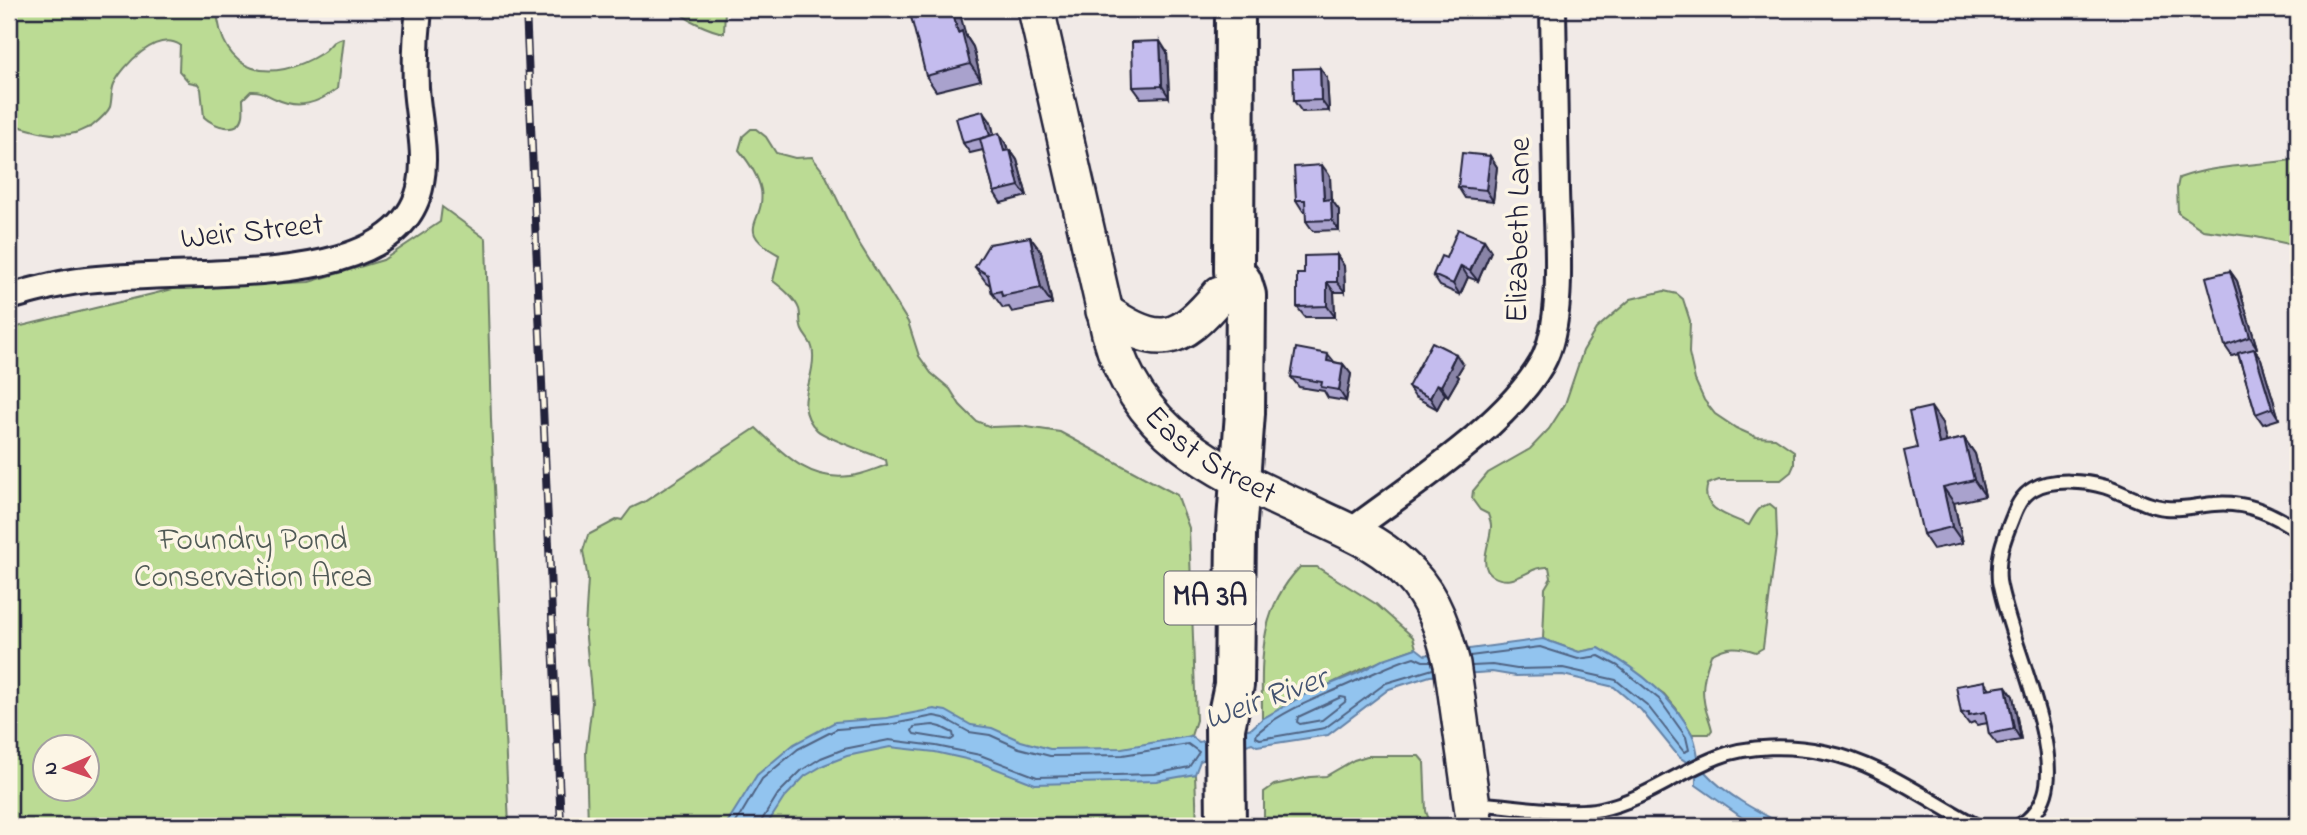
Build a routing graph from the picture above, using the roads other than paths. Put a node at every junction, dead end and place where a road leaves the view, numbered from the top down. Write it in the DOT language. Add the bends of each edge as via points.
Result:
graph roads {
  1 [pos="419,9"];
  2 [pos="1036,9"];
  3 [pos="1235,9"];
  4 [pos="1553,9"];
  5 [pos="1227,283"];
  6 [pos="9,297"];
  7 [pos="1104,311"];
  8 [pos="1228,473"];
  9 [pos="1351,531"];
  10 [pos="2298,531"];
  11 [pos="1473,814"];
  12 [pos="1226,826"];
  13 [pos="1977,826"];
  14 [pos="2019,826"];
  1 -- 6 [label="street, Weir Street" via="415,65 421,184 409,212 390,233 344,257 307,265 254,272 92,279"];
  2 -- 7 [label="main road, East Street"];
  3 -- 5 [label="main road, MA 3A"];
  4 -- 9 [label="street, Elizabeth Lane" via="1557,271 1551,341 1542,363 1495,419"];
  5 -- 7 [label="main road" via="1192,325 1172,335 1138,332"];
  5 -- 8 [label="main road, MA 3A" via="1242,282 1246,295 1245,413"];
  7 -- 8 [label="main road, East Street" via="1120,366 1141,403 1181,443"];
  8 -- 9 [label="main road, East Street"];
  8 -- 12 [label="main road, MA 3A" via="1210,536 1213,683 1225,742"];
  9 -- 11 [label="main road, East Street" via="1368,539 1411,576 1437,615 1452,664"];
  10 -- 14 [label="lane" via="2249,506 2166,508 2103,486 2045,485 2022,498 2000,547 1998,581 2038,717 2048,776 2041,804"];
  11 -- 13 [label="lane" via="1589,811 1626,802 1717,757 1790,748 1851,759"];
}
